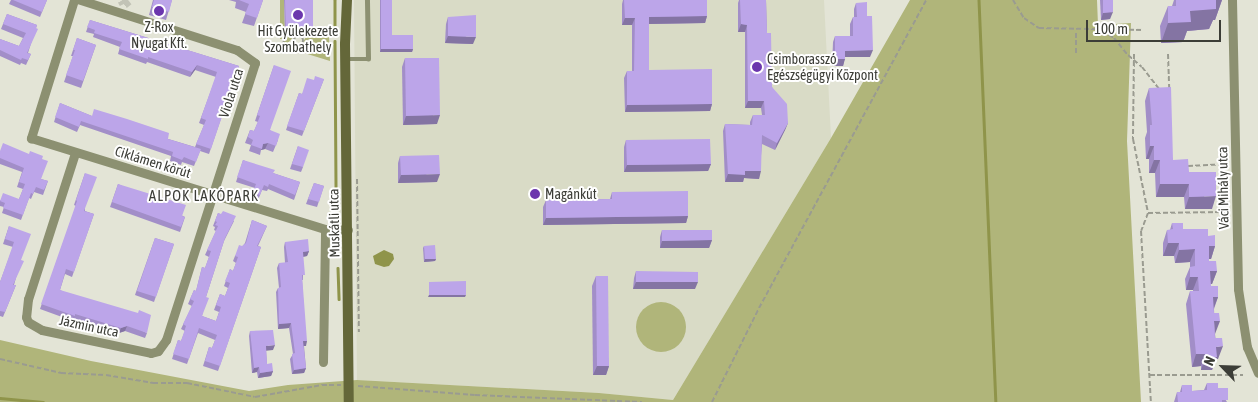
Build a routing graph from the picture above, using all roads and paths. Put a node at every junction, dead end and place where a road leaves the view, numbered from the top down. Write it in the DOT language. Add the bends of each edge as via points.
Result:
graph roads {
  1 [pos="74,0"];
  2 [pos="80,0"];
  3 [pos="340,0"];
  4 [pos="348,0"];
  5 [pos="367,0"];
  6 [pos="926,0"];
  7 [pos="1013,0"];
  8 [pos="1232,0"];
  9 [pos="307,29"];
  10 [pos="1076,30"];
  11 [pos="1100,30"];
  12 [pos="1144,30"];
  13 [pos="306,35"];
  14 [pos="320,35"];
  15 [pos="302,38"];
  16 [pos="284,40"];
  17 [pos="294,41"];
  18 [pos="345,44"];
  19 [pos="1076,53"];
  20 [pos="1134,54"];
  21 [pos="1168,54"];
  22 [pos="345,59"];
  23 [pos="1134,59"];
  24 [pos="1169,91"];
  25 [pos="1163,94"];
  26 [pos="75,153"];
  27 [pos="1236,164"];
  28 [pos="1180,166"];
  29 [pos="212,195"];
  30 [pos="1225,212"];
  31 [pos="1148,213"];
  32 [pos="324,229"];
  33 [pos="348,230"];
  34 [pos="0,359"];
  35 [pos="323,362"];
  36 [pos="1258,373"];
  37 [pos="1149,374"];
  38 [pos="1243,375"];
  39 [pos="349,385"];
  40 [pos="349,402"];
  41 [pos="642,402"];
  42 [pos="712,402"];
  43 [pos="1151,402"];
  1 -- 26 [label="street, Ciklámen körút" via="31,138"];
  2 -- 29 [label="street, Viola utca" via="237,50 255,62"];
  3 -- 18 [label="main road, Muskátli utca"];
  4 -- 18 [label="main road, Muskátli utca"];
  5 -- 22 [label="lane" via="368,59"];
  6 -- 42 [label="path" via="759,308"];
  7 -- 10 [label="path" via="1031,25 1049,30"];
  8 -- 27 [label="street, Váci Mihály utca"];
  9 -- 13 [label="path"];
  10 -- 11 [label="path"];
  10 -- 19 [label="path"];
  11 -- 12 [label="path"];
  11 -- 23 [label="path" via="1114,38"];
  13 -- 14 [label="path"];
  13 -- 15 [label="path"];
  15 -- 17 [label="path" via="297,36"];
  15 -- 17 [label="path" via="299,45"];
  16 -- 17 [label="path" via="288,45"];
  18 -- 22 [label="main road, Muskátli utca"];
  20 -- 23 [label="path"];
  21 -- 24 [label="path"];
  22 -- 33 [label="main road, Muskátli utca"];
  23 -- 25 [label="path"];
  23 -- 31 [label="path" via="1133,139"];
  26 -- 29 [label="street, Ciklámen körút"];
  26 -- 29 [label="street, Jázmin utca" via="26,309 28,322 42,330 151,353 158,350 166,340"];
  27 -- 28 [label="path"];
  27 -- 36 [label="street, Váci Mihály utca" via="1239,306 1247,348"];
  29 -- 32 [label="street, Ciklámen körút"];
  30 -- 31 [label="path"];
  31 -- 37 [label="path" via="1141,231"];
  32 -- 33 [label="street, Ciklámen körút"];
  32 -- 35 [label="street"];
  33 -- 39 [label="main road, Muskátli utca"];
  34 -- 39 [label="path" via="61,373 106,375 153,383 187,383 255,396 322,385"];
  37 -- 38 [label="path"];
  37 -- 43 [label="path"];
  39 -- 40 [label="main road, Muskátli utca"];
  39 -- 41 [label="path" via="475,395"];
}
